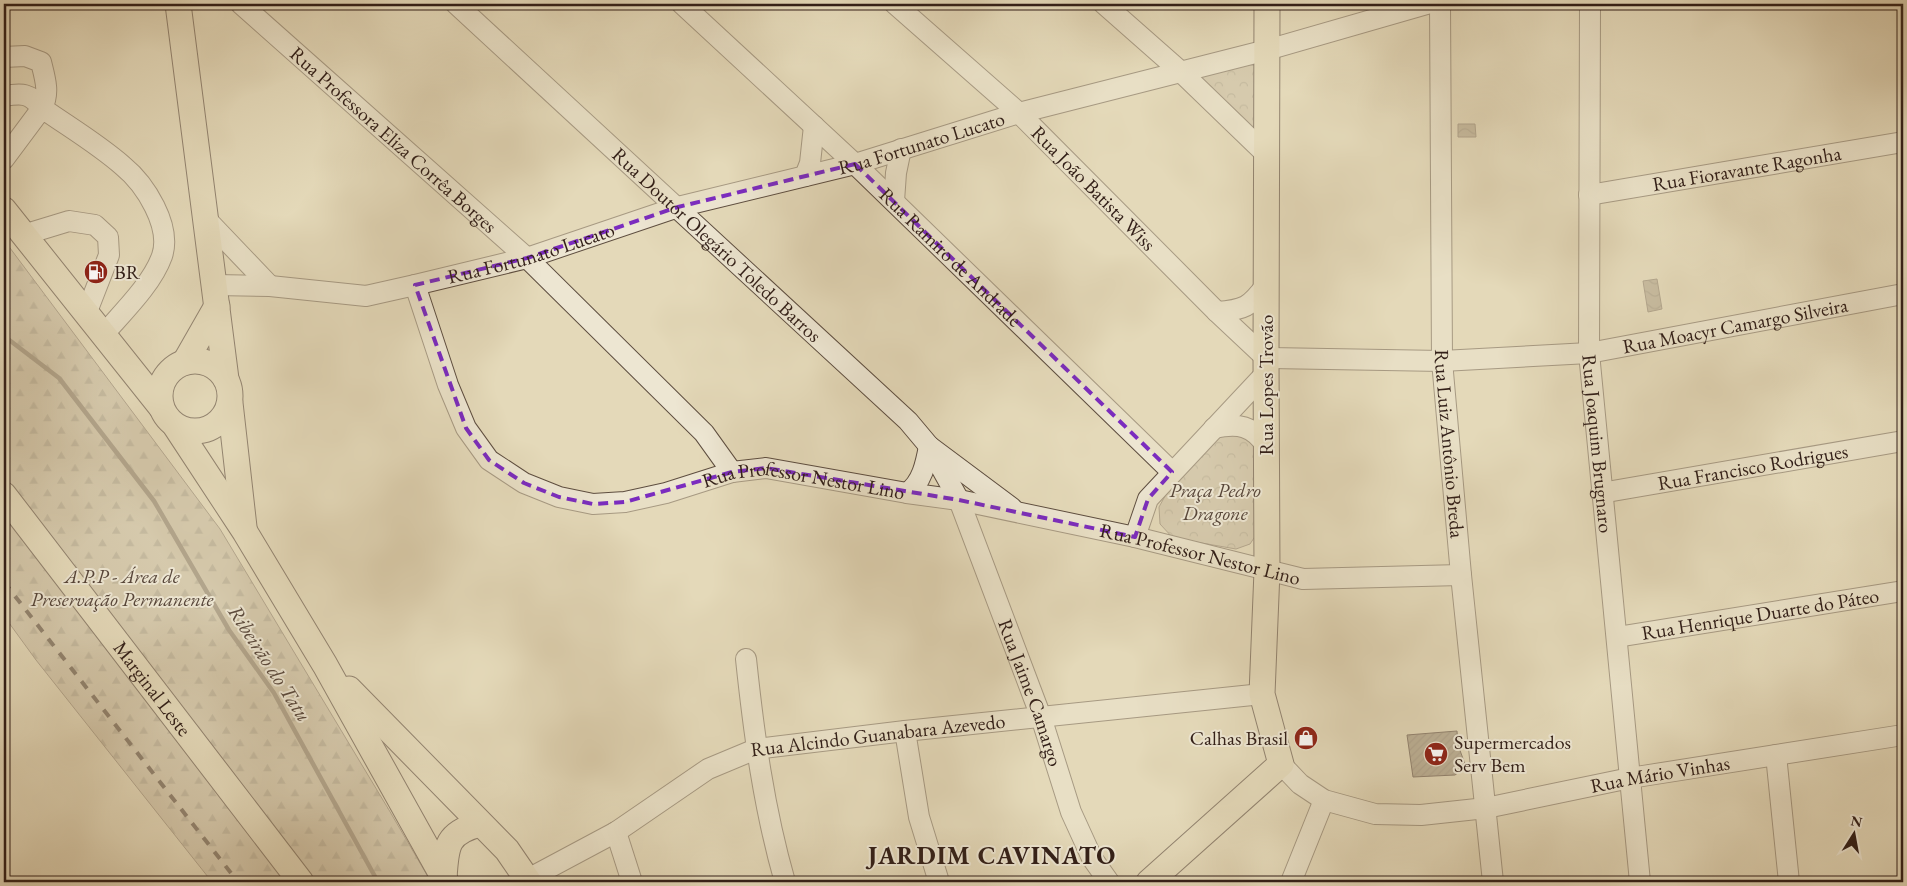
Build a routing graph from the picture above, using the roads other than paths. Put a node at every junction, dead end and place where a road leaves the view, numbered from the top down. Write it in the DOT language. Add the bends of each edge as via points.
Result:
graph roads {
  1 [pos="241,4"];
  2 [pos="456,4"];
  3 [pos="682,4"];
  4 [pos="894,4"];
  5 [pos="1104,4"];
  6 [pos="1267,4"];
  7 [pos="1427,4"];
  8 [pos="1440,4"];
  9 [pos="1590,4"];
  10 [pos="183,6"];
  11 [pos="1267,50"];
  12 [pos="4,57"];
  13 [pos="1180,71"];
  14 [pos="4,96"];
  15 [pos="42,108"];
  16 [pos="1019,113"];
  17 [pos="814,126"];
  18 [pos="1903,142"];
  19 [pos="901,149"];
  20 [pos="1266,154"];
  21 [pos="4,159"];
  22 [pos="855,164"];
  23 [pos="806,176"];
  24 [pos="1590,195"];
  25 [pos="894,201"];
  26 [pos="678,206"];
  27 [pos="4,210"];
  28 [pos="206,220"];
  29 [pos="23,235"];
  30 [pos="526,258"];
  31 [pos="415,285"];
  32 [pos="1266,285"];
  33 [pos="270,286"];
  34 [pos="1903,294"];
  35 [pos="216,295"];
  36 [pos="1217,312"];
  37 [pos="86,314"];
  38 [pos="110,344"];
  39 [pos="1589,353"];
  40 [pos="1442,361"];
  41 [pos="1266,366"];
  42 [pos="176,368"];
  43 [pos="228,391"];
  44 [pos="161,407"];
  45 [pos="176,427"];
  46 [pos="1214,428"];
  47 [pos="1903,441"];
  48 [pos="928,446"];
  49 [pos="1267,447"];
  50 [pos="732,472"];
  51 [pos="1172,472"];
  52 [pos="906,493"];
  53 [pos="1601,493"];
  54 [pos="4,496"];
  55 [pos="959,500"];
  56 [pos="1017,512"];
  57 [pos="245,532"];
  58 [pos="1135,537"];
  59 [pos="1268,570"];
  60 [pos="1461,575"];
  61 [pos="1903,591"];
  62 [pos="1617,637"];
  63 [pos="746,659"];
  64 [pos="325,665"];
  65 [pos="1262,694"];
  66 [pos="1041,717"];
  67 [pos="905,731"];
  68 [pos="1903,735"];
  69 [pos="756,749"];
  70 [pos="1776,755"];
  71 [pos="1281,764"];
  72 [pos="1630,778"];
  73 [pos="1324,800"];
  74 [pos="1486,808"];
  75 [pos="480,824"];
  76 [pos="616,832"];
  77 [pos="445,880"];
  78 [pos="528,881"];
  79 [pos="300,882"];
  80 [pos="632,882"];
  81 [pos="785,882"];
  82 [pos="940,882"];
  83 [pos="1109,882"];
  84 [pos="1149,882"];
  85 [pos="1291,882"];
  86 [pos="1493,882"];
  87 [pos="1640,882"];
  88 [pos="1789,882"];
  1 -- 30 [label="street, Rua Professora Eliza Corrêa Borges"];
  2 -- 26 [label="street, Rua Doutor Olegário Toledo Barros"];
  3 -- 17 [label="street, Rua Ramiro de Andrade"];
  4 -- 16 [label="street, Rua João Batista Wiss"];
  5 -- 13 [label="street"];
  6 -- 11 [label="main road, Rua Lopes Trovão"];
  7 -- 11 [label="street, Rua Fortunato Lucato"];
  8 -- 40 [label="street, Rua Luiz Antônio Breda"];
  9 -- 24 [label="street, Rua Joaquim Brugnaro"];
  10 -- 28 [label="main road"];
  11 -- 13 [label="street, Rua Fortunato Lucato"];
  11 -- 20 [label="main road, Rua Lopes Trovão"];
  12 -- 15 [label="street" via="25,56 41,62 47,98"];
  13 -- 16 [label="street, Rua Fortunato Lucato"];
  13 -- 20 [label="street"];
  14 -- 15 [label="street" via="32,96"];
  15 -- 21 [label="street"];
  15 -- 38 [label="street" via="124,166 136,178 160,216 163,254"];
  16 -- 19 [label="street, Rua Fortunato Lucato"];
  16 -- 36 [label="street, Rua João Batista Wiss"];
  17 -- 22 [label="street, Rua Ramiro de Andrade"];
  17 -- 23 [label="street"];
  18 -- 24 [label="street, Rua Fioravante Ragonha"];
  19 -- 22 [label="street, Rua Fortunato Lucato"];
  19 -- 25 [label="street"];
  20 -- 32 [label="main road, Rua Lopes Trovão"];
  22 -- 23 [label="street, Rua Fortunato Lucato"];
  22 -- 25 [label="street, Rua Ramiro de Andrade"];
  23 -- 26 [label="street, Rua Fortunato Lucato"];
  24 -- 39 [label="street, Rua Joaquim Brugnaro"];
  25 -- 51 [label="street, Rua Ramiro de Andrade"];
  26 -- 30 [label="street, Rua Fortunato Lucato"];
  26 -- 48 [label="street, Rua Doutor Olegário Toledo Barros" via="908,421"];
  27 -- 29 [label="main road"];
  28 -- 33 [label="street"];
  28 -- 35 [label="main road"];
  29 -- 37 [label="main road"];
  29 -- 37 [label="street" via="69,221 95,225 108,237 110,255"];
  30 -- 31 [label="street, Rua Fortunato Lucato"];
  30 -- 50 [label="street, Rua Professora Eliza Corrêa Borges" via="704,433"];
  31 -- 33 [label="street" via="366,296"];
  31 -- 50 [label="street, Rua Professor Nestor Lino" via="448,385 466,428 489,460 524,483 559,497 593,504 625,502 666,493"];
  32 -- 36 [label="street" via="1254,302 1238,310"];
  32 -- 41 [label="main road, Rua Lopes Trovão"];
  33 -- 35 [label="street"];
  34 -- 39 [label="street, Rua Moacyr Camargo Silveira"];
  35 -- 42 [label="main road"];
  35 -- 43 [label="main road"];
  36 -- 41 [label="street, Rua João Batista Wiss"];
  37 -- 38 [label="main road"];
  38 -- 42 [label="main road"];
  38 -- 44 [label="main road"];
  39 -- 40 [label="street, Rua Moacyr Camargo Silveira"];
  39 -- 53 [label="street, Rua Joaquim Brugnaro"];
  40 -- 41 [label="street, Rua Moacyr Camargo Silveira"];
  40 -- 60 [label="street, Rua Luiz Antônio Breda"];
  41 -- 46 [label="street"];
  41 -- 49 [label="main road, Rua Lopes Trovão"];
  42 -- 43 [label="main road" via="197,361 208,363 219,370"];
  42 -- 44 [label="main road" via="161,385"];
  43 -- 45 [label="main road" via="226,414 219,423 208,430 189,432"];
  43 -- 57 [label="main road"];
  44 -- 45 [label="main road" via="166,418"];
  45 -- 57 [label="main road"];
  46 -- 49 [label="street" via="1230,425 1246,428 1259,435"];
  46 -- 51 [label="street"];
  47 -- 53 [label="street, Rua Francisco Rodrigues"];
  48 -- 52 [label="street" via="922,474"];
  48 -- 55 [label="street, Rua Doutor Olegário Toledo Barros"];
  48 -- 56 [label="street"];
  49 -- 59 [label="main road, Rua Lopes Trovão"];
  50 -- 52 [label="street, Rua Professor Nestor Lino" via="766,468"];
  51 -- 58 [label="street" via="1148,498"];
  52 -- 55 [label="street, Rua Professor Nestor Lino"];
  53 -- 62 [label="street, Rua Joaquim Brugnaro"];
  54 -- 79 [label="main road, Marginal Leste"];
  55 -- 56 [label="street, Rua Professor Nestor Lino"];
  55 -- 66 [label="street, Rua Jaime Camargo"];
  56 -- 58 [label="street, Rua Professor Nestor Lino"];
  57 -- 64 [label="main road"];
  58 -- 59 [label="street, Rua Professor Nestor Lino"];
  59 -- 60 [label="street, Rua Professor Nestor Lino" via="1303,579"];
  59 -- 65 [label="main road, Rua Lopes Trovão"];
  60 -- 74 [label="street, Rua Luiz Antônio Breda"];
  61 -- 62 [label="street, Rua Henrique Duarte do Páteo"];
  62 -- 72 [label="street, Rua Joaquim Brugnaro"];
  63 -- 69 [label="street"];
  64 -- 75 [label="main road"];
  64 -- 77 [label="main road"];
  65 -- 66 [label="street, Rua Alcindo Guanabara Azevedo"];
  65 -- 71 [label="main road, Rua Lopes Trovão"];
  66 -- 67 [label="street, Rua Alcindo Guanabara Azevedo"];
  66 -- 83 [label="street, Rua Jaime Camargo" via="1071,812 1092,858"];
  67 -- 69 [label="street, Rua Alcindo Guanabara Azevedo"];
  67 -- 82 [label="street" via="919,817"];
  68 -- 70 [label="street, Rua Mário Vinhas"];
  69 -- 76 [label="street, Rua Alcindo Guanabara Azevedo" via="708,769"];
  69 -- 81 [label="street" via="774,844"];
  70 -- 72 [label="street, Rua Mário Vinhas"];
  70 -- 88 [label="street"];
  71 -- 73 [label="street, Rua Mário Vinhas" via="1300,784"];
  71 -- 84 [label="main road"];
  72 -- 74 [label="street, Rua Mário Vinhas"];
  72 -- 87 [label="street, Rua Joaquim Brugnaro"];
  73 -- 74 [label="street, Rua Mário Vinhas" via="1375,814 1421,815"];
  73 -- 85 [label="street"];
  74 -- 86 [label="street, Rua Luiz Antônio Breda"];
  75 -- 77 [label="main road" via="464,828 448,845"];
  75 -- 78 [label="main road" via="507,850"];
  76 -- 78 [label="street, Rua Alcindo Guanabara Azevedo"];
  76 -- 80 [label="street"];
}
